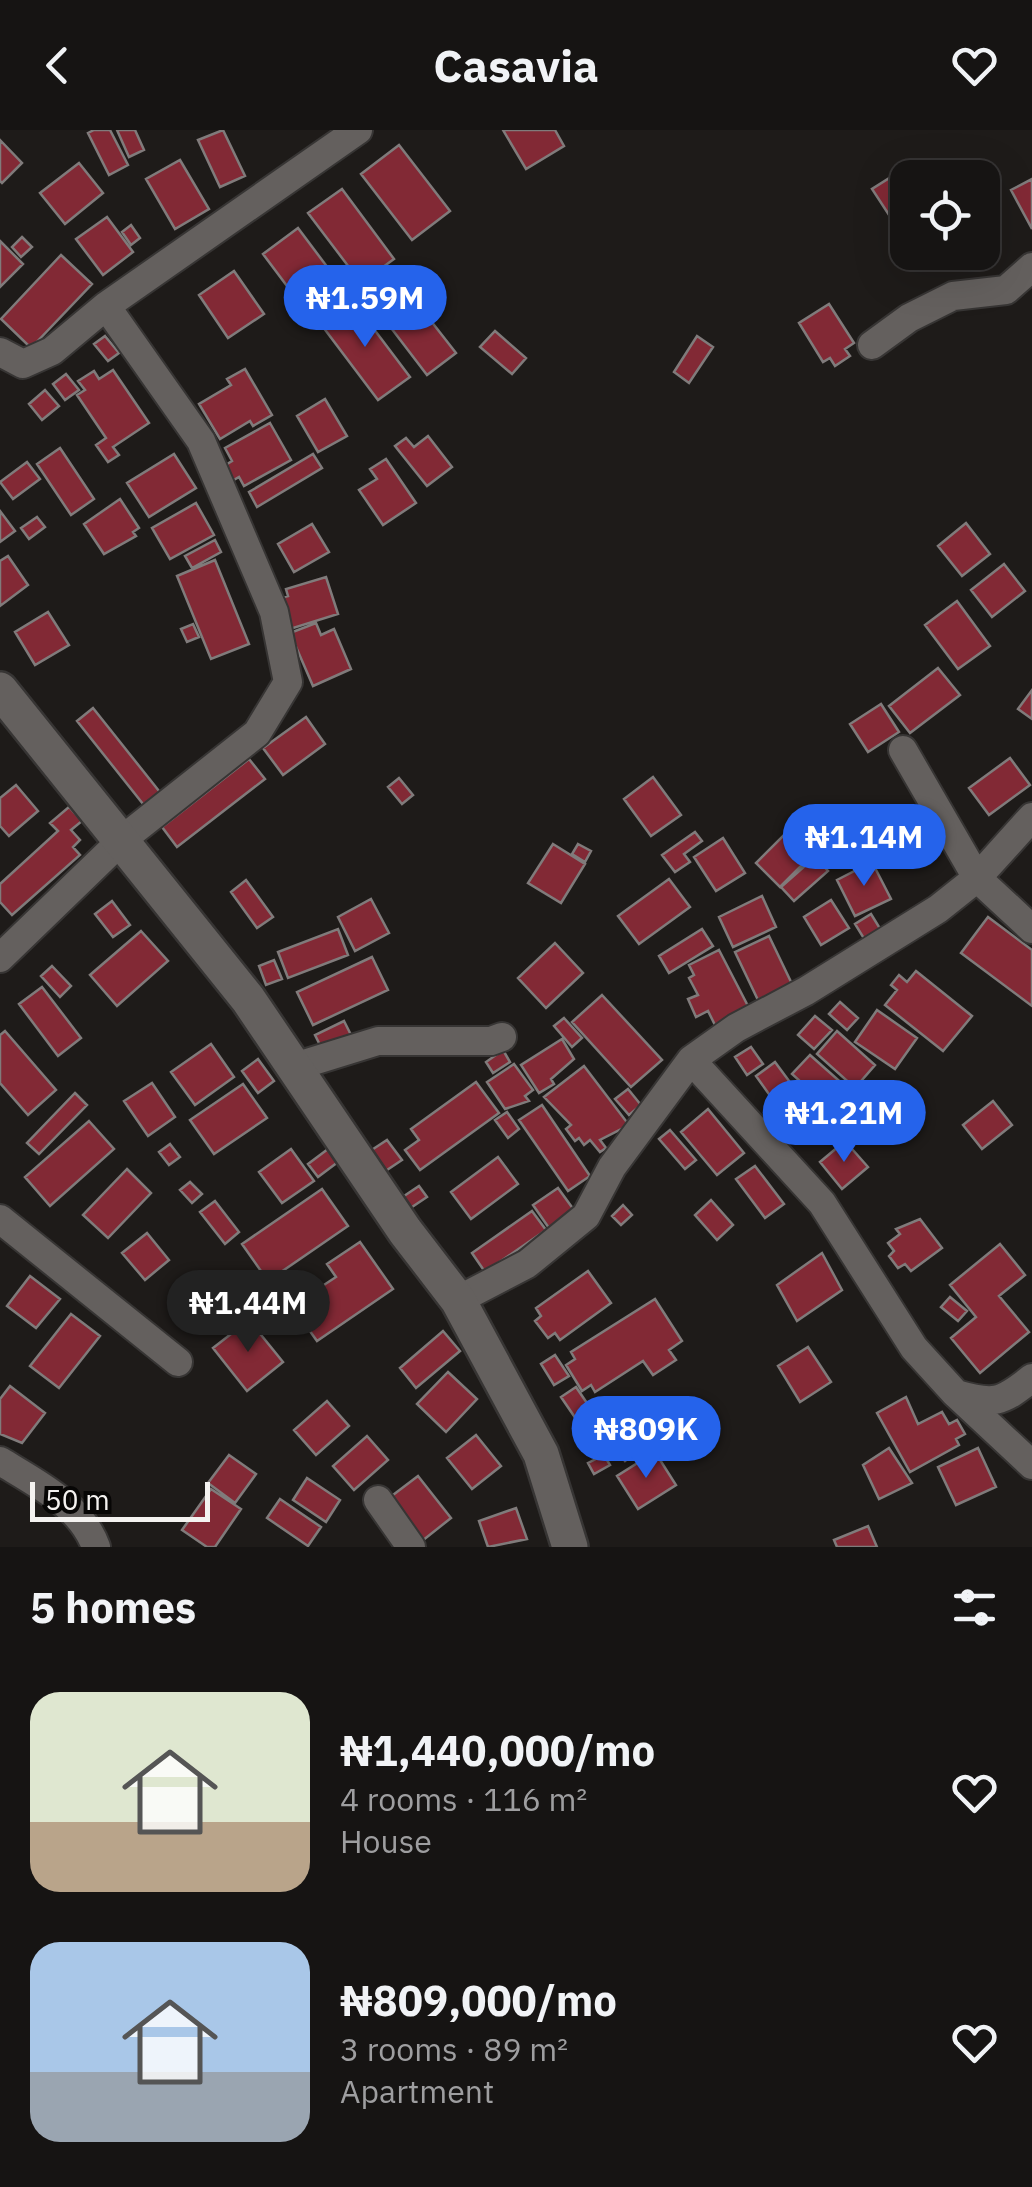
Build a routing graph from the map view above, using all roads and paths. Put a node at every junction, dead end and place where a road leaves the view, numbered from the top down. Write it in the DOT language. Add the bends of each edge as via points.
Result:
graph roads {
  1 [pos="358,130"];
  2 [pos="1032,267"];
  3 [pos="106,306"];
  4 [pos="872,345"];
  5 [pos="0,352"];
  6 [pos="0,690"];
  7 [pos="904,750"];
  8 [pos="1032,817"];
  9 [pos="123,839"];
  10 [pos="977,878"];
  11 [pos="1032,929"];
  12 [pos="0,958"];
  13 [pos="502,1036"];
  14 [pos="691,1060"];
  15 [pos="294,1067"];
  16 [pos="0,1219"];
  17 [pos="458,1300"];
  18 [pos="178,1362"];
  19 [pos="1032,1378"];
  20 [pos="954,1393"];
  21 [pos="0,1461"];
  22 [pos="1032,1464"];
  23 [pos="378,1500"];
  24 [pos="96,1547"];
  25 [pos="411,1547"];
  26 [pos="570,1547"];
  1 -- 3 [label="street"];
  2 -- 4 [label="street" via="1006,290 952,296"];
  3 -- 5 [label="street" via="52,352 23,364"];
  3 -- 9 [label="street" via="201,441 274,612 288,682 257,733"];
  6 -- 9 [label="street"];
  7 -- 10 [label="street"];
  8 -- 10 [label="street"];
  9 -- 12 [label="street"];
  9 -- 15 [label="street"];
  10 -- 11 [label="street"];
  10 -- 14 [label="street" via="938,910"];
  13 -- 15 [label="street" via="378,1041"];
  14 -- 17 [label="street" via="612,1167 586,1216 527,1264"];
  14 -- 20 [label="street" via="822,1203 914,1348"];
  15 -- 17 [label="street"];
  16 -- 18 [label="street"];
  17 -- 26 [label="street" via="541,1454"];
  19 -- 20 [label="street" via="988,1404"];
  20 -- 22 [label="street"];
  21 -- 24 [label="street" via="60,1498"];
  23 -- 25 [label="street"];
}
